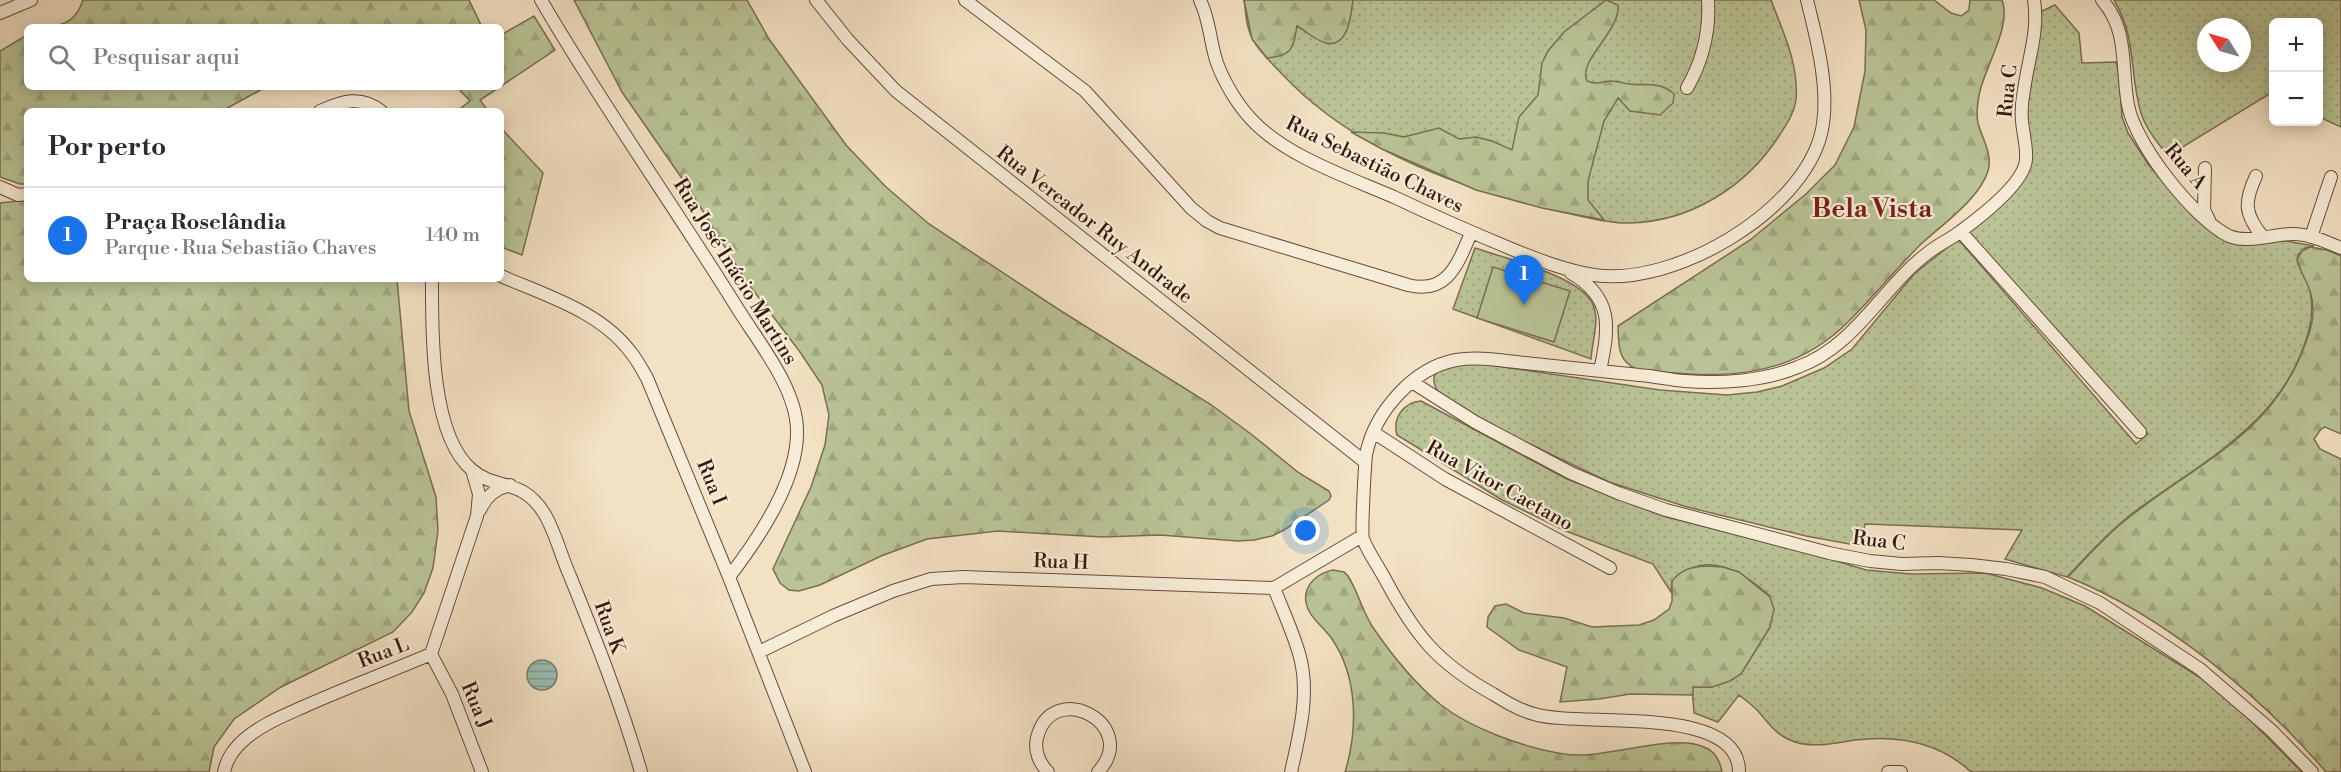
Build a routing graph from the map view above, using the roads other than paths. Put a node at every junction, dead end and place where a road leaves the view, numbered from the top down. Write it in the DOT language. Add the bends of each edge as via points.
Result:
graph roads {
  1 [pos="31,0"];
  2 [pos="541,0"];
  3 [pos="816,0"];
  4 [pos="1708,0"];
  5 [pos="1806,0"];
  6 [pos="2034,0"];
  7 [pos="2102,0"];
  8 [pos="970,1"];
  9 [pos="1202,2"];
  10 [pos="0,13"];
  11 [pos="1687,88"];
  12 [pos="328,108"];
  13 [pos="375,108"];
  14 [pos="2205,168"];
  15 [pos="2256,176"];
  16 [pos="2331,177"];
  17 [pos="0,187"];
  18 [pos="22,195"];
  19 [pos="0,197"];
  20 [pos="2212,226"];
  21 [pos="1961,232"];
  22 [pos="1472,233"];
  23 [pos="2263,237"];
  24 [pos="2311,237"];
  25 [pos="2341,248"];
  26 [pos="1546,261"];
  27 [pos="504,277"];
  28 [pos="432,282"];
  29 [pos="1600,371"];
  30 [pos="1412,382"];
  31 [pos="1372,432"];
  32 [pos="2140,432"];
  33 [pos="1365,462"];
  34 [pos="472,470"];
  35 [pos="510,485"];
  36 [pos="477,516"];
  37 [pos="1362,536"];
  38 [pos="1610,568"];
  39 [pos="729,577"];
  40 [pos="1274,588"];
  41 [pos="759,652"];
  42 [pos="431,654"];
  43 [pos="224,772"];
  44 [pos="482,772"];
  45 [pos="641,772"];
  46 [pos="805,772"];
  47 [pos="1048,772"];
  48 [pos="1098,772"];
  49 [pos="1291,772"];
  50 [pos="1739,772"];
  51 [pos="1888,772"];
  52 [pos="1901,772"];
  53 [pos="2312,772"];
  1 -- 10 [label="street"];
  2 -- 39 [label="street, Rua José Inácio Martins" via="719,279 785,386 794,408 797,443 790,472 760,533"];
  3 -- 33 [label="street, Rua Vereador Ruy Andrade" via="896,91"];
  4 -- 11 [label="street" via="1705,46 1699,68"];
  5 -- 26 [label="street, Rua Sebastião Chaves" via="1824,108 1814,153 1793,186 1731,238 1671,267 1618,277 1575,271"];
  6 -- 21 [label="street, Rua C" via="2037,21 2023,92 2025,166 2014,185"];
  7 -- 20 [label="street, Rua A" via="2115,17 2121,38 2132,123 2157,165"];
  8 -- 22 [label="street" via="1085,92 1191,208 1220,228 1424,288 1439,283 1454,269"];
  9 -- 22 [label="street, Rua Sebastião Chaves" via="1222,76 1251,119 1270,136 1316,162"];
  12 -- 13 [label="street" via="360,100"];
  14 -- 20 [label="street" via="2204,210"];
  15 -- 23 [label="street" via="2246,208"];
  16 -- 24 [label="street"];
  17 -- 18 [label="street"];
  18 -- 19 [label="street"];
  20 -- 23 [label="street, Rua A" via="2232,237"];
  21 -- 29 [label="street, Rua C" via="1919,259 1829,352 1798,368 1723,382"];
  21 -- 32 [label="street"];
  22 -- 26 [label="street, Rua Sebastião Chaves"];
  23 -- 24 [label="street, Rua A"];
  24 -- 25 [label="street, Rua A"];
  26 -- 29 [label="street" via="1583,281 1601,304 1607,334"];
  27 -- 39 [label="street, Rua I" via="587,315 632,353 647,378"];
  28 -- 34 [label="street" via="439,399 451,440"];
  29 -- 30 [label="street, Rua C" via="1477,358 1455,360"];
  30 -- 31 [label="street, Rua C" via="1391,403"];
  30 -- 53 [label="street, Rua C" via="1475,422 1571,473 1666,510 1870,561 1971,565 2045,577 2100,603 2200,669 2271,730"];
  31 -- 33 [label="street"];
  31 -- 38 [label="street, Rua Vitor Caetano" via="1445,479"];
  33 -- 37 [label="street"];
  34 -- 35 [label="street"];
  34 -- 36 [label="street, Rua L" via="479,494"];
  35 -- 36 [label="street" via="490,495"];
  35 -- 45 [label="street, Rua K" via="533,499 546,516"];
  36 -- 42 [label="street, Rua L"];
  37 -- 40 [label="street"];
  37 -- 50 [label="street" via="1418,633 1436,656 1475,684 1520,709 1551,719 1682,725 1701,730 1730,747 1737,757"];
  39 -- 41 [label="street, Rua I"];
  40 -- 41 [label="street, Rua H" via="931,579 833,616"];
  40 -- 49 [label="street" via="1301,660 1301,729"];
  41 -- 46 [label="street, Rua I"];
  42 -- 43 [label="street, Rua L" via="271,721 236,748"];
  42 -- 44 [label="street, Rua J" via="456,704"];
  47 -- 48 [label="street" via="1037,756 1040,729 1054,714 1073,709 1092,714 1108,734 1108,753"];
  51 -- 52 [label="street"];
}
